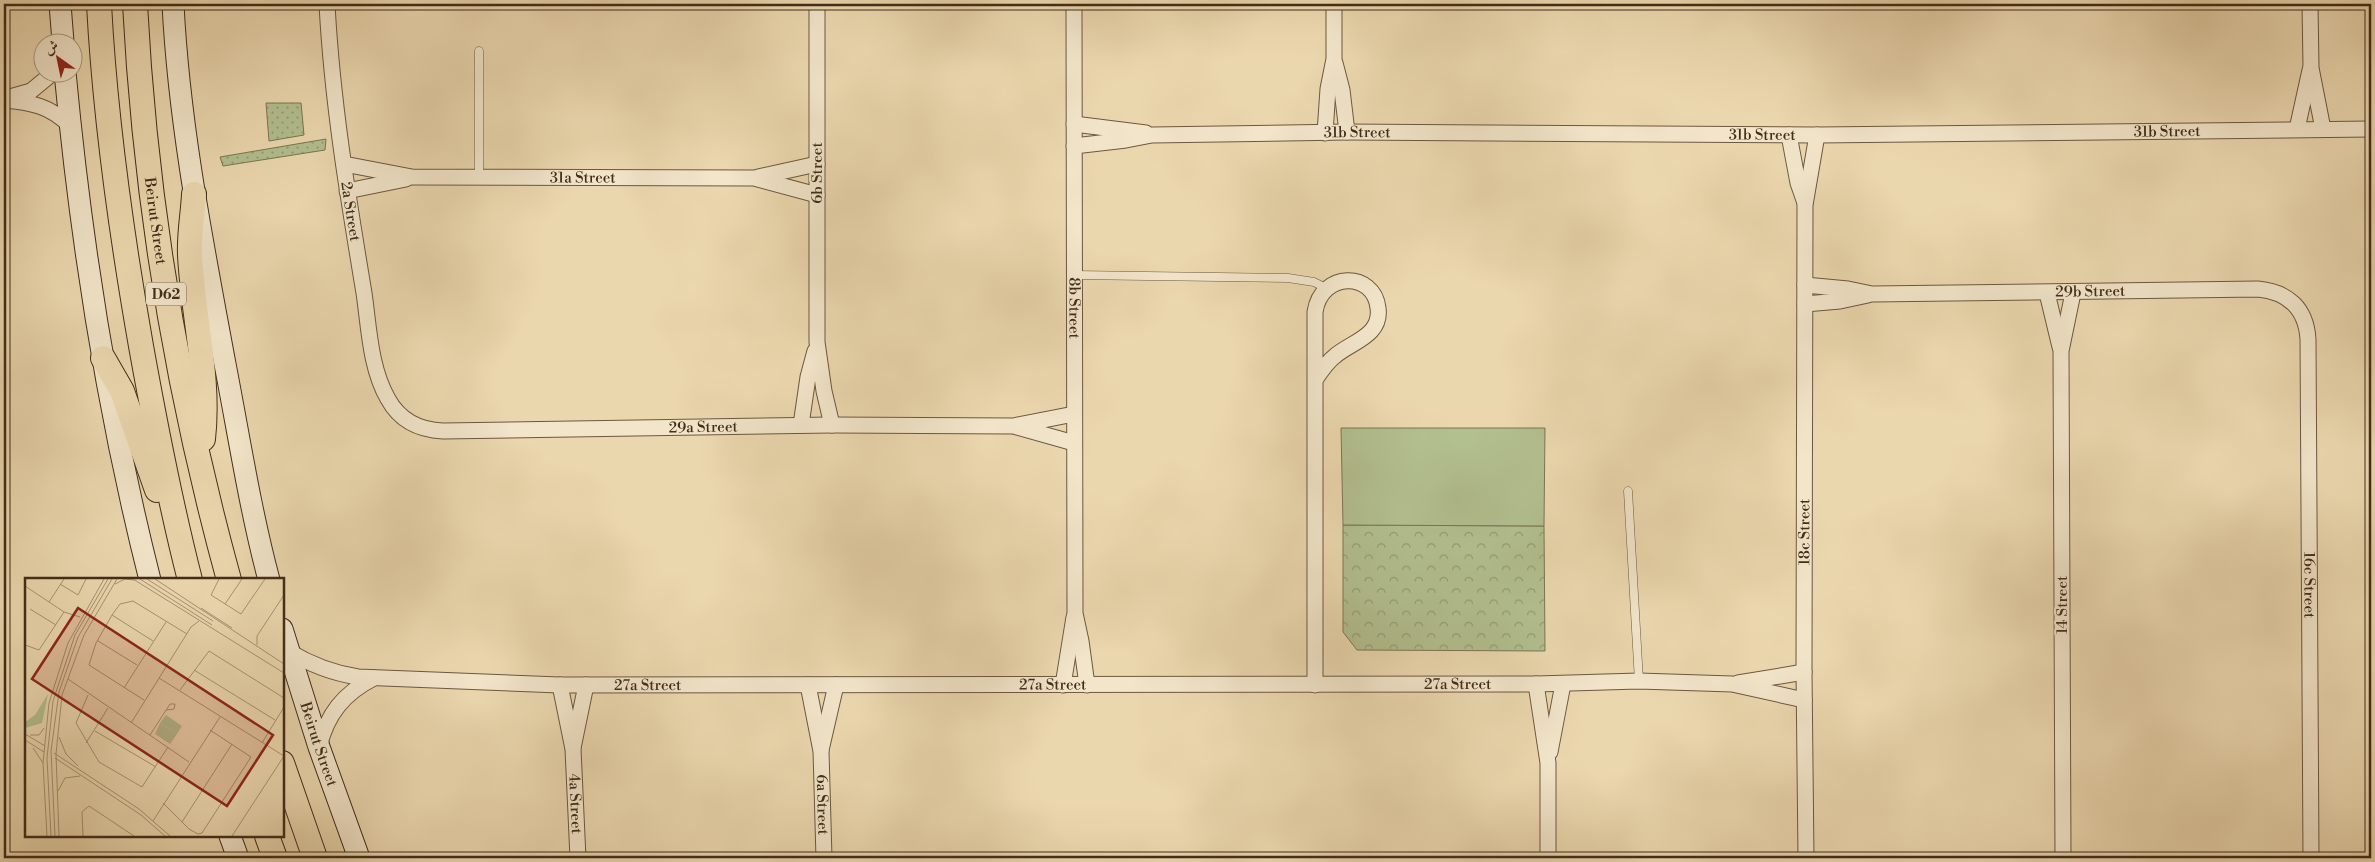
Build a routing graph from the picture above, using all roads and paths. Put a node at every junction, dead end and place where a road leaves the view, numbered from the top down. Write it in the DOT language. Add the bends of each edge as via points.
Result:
graph roads {
  1 [pos="60,4"];
  2 [pos="99,4"];
  3 [pos="135,4"];
  4 [pos="173,4"];
  5 [pos="327,4"];
  6 [pos="817,4"];
  7 [pos="1074,4"];
  8 [pos="1334,4"];
  9 [pos="2310,4"];
  10 [pos="61,32"];
  11 [pos="479,51"];
  12 [pos="1334,60"];
  13 [pos="2311,68"];
  14 [pos="41,82"];
  15 [pos="66,82"];
  16 [pos="4,99"];
  17 [pos="1074,124"];
  18 [pos="70,126"];
  19 [pos="2297,129"];
  20 [pos="2323,129"];
  21 [pos="2371,129"];
  22 [pos="1325,132"];
  23 [pos="1347,132"];
  24 [pos="1152,135"];
  25 [pos="1789,135"];
  26 [pos="1816,135"];
  27 [pos="1074,146"];
  28 [pos="344,164"];
  29 [pos="817,164"];
  30 [pos="412,177"];
  31 [pos="479,178"];
  32 [pos="754,178"];
  33 [pos="347,191"];
  34 [pos="194,194"];
  35 [pos="817,195"];
  36 [pos="1806,205"];
  37 [pos="1074,275"];
  38 [pos="1806,286"];
  39 [pos="1326,288"];
  40 [pos="2046,293"];
  41 [pos="2073,293"];
  42 [pos="1872,294"];
  43 [pos="1805,304"];
  44 [pos="2301,312"];
  45 [pos="817,342"];
  46 [pos="2061,351"];
  47 [pos="104,358"];
  48 [pos="1315,380"];
  49 [pos="398,414"];
  50 [pos="1074,414"];
  51 [pos="832,425"];
  52 [pos="801,426"];
  53 [pos="1013,426"];
  54 [pos="1074,443"];
  55 [pos="200,466"];
  56 [pos="1628,491"];
  57 [pos="180,543"];
  58 [pos="150,578"];
  59 [pos="189,578"];
  60 [pos="228,578"];
  61 [pos="269,578"];
  62 [pos="1075,613"];
  63 [pos="284,636"];
  64 [pos="288,651"];
  65 [pos="1804,672"];
  66 [pos="374,678"];
  67 [pos="1639,681"];
  68 [pos="1315,684"];
  69 [pos="1536,684"];
  70 [pos="1563,684"];
  71 [pos="1732,684"];
  72 [pos="808,685"];
  73 [pos="836,685"];
  74 [pos="1063,685"];
  75 [pos="1087,685"];
  76 [pos="560,686"];
  77 [pos="586,686"];
  78 [pos="1804,700"];
  79 [pos="319,747"];
  80 [pos="573,749"];
  81 [pos="821,751"];
  82 [pos="1548,763"];
  83 [pos="284,769"];
  84 [pos="230,837"];
  85 [pos="267,837"];
  86 [pos="238,858"];
  87 [pos="275,858"];
  88 [pos="315,858"];
  89 [pos="359,858"];
  90 [pos="578,858"];
  91 [pos="824,858"];
  92 [pos="1548,858"];
  93 [pos="1806,858"];
  94 [pos="2063,858"];
  95 [pos="2310,858"];
  1 -- 10 [label="main road"];
  2 -- 57 [label="main road, D62" via="111,152 123,242"];
  3 -- 55 [label="main road, Beirut Street / D62" via="157,242"];
  4 -- 34 [label="main road"];
  5 -- 28 [label="street, 2a Street" via="329,51"];
  6 -- 29 [label="street, 6b Street"];
  7 -- 17 [label="street, 8b Street"];
  8 -- 12 [label="street"];
  9 -- 13 [label="street"];
  11 -- 31 [label="lane"];
  12 -- 22 [label="street"];
  12 -- 23 [label="street" via="1342,90"];
  13 -- 19 [label="street"];
  13 -- 20 [label="street"];
  14 -- 16 [label="street" via="31,90"];
  15 -- 18 [label="main road"];
  16 -- 18 [label="street" via="42,106"];
  17 -- 24 [label="street, 31b Street"];
  17 -- 27 [label="street, 8b Street"];
  18 -- 47 [label="main road"];
  19 -- 20 [label="street, 31b Street"];
  19 -- 26 [label="street, 31b Street"];
  20 -- 21 [label="street, 31b Street"];
  22 -- 23 [label="street, 31b Street"];
  22 -- 24 [label="street, 31b Street"];
  23 -- 25 [label="street, 31b Street"];
  24 -- 27 [label="street, 31b Street"];
  25 -- 26 [label="street, 31b Street"];
  25 -- 36 [label="street, 18c Street" via="1798,183"];
  26 -- 36 [label="street, 18c Street"];
  27 -- 37 [label="street, 8b Street"];
  28 -- 30 [label="street, 31a Street"];
  28 -- 33 [label="street, 2a Street"];
  29 -- 32 [label="street, 31a Street"];
  29 -- 35 [label="street, 6b Street"];
  30 -- 31 [label="street, 31a Street"];
  30 -- 33 [label="street, 31a Street"];
  31 -- 32 [label="street, 31a Street"];
  32 -- 35 [label="street, 31a Street"];
  33 -- 49 [label="street, 2a Street" via="376,366 380,383"];
  34 -- 55 [label="main road" via="190,257 205,403"];
  34 -- 61 [label="main road" via="245,473"];
  35 -- 45 [label="street, 6b Street"];
  36 -- 38 [label="street, 18c Street"];
  37 -- 39 [label="lane" via="1293,278"];
  37 -- 50 [label="street, 8b Street"];
  38 -- 42 [label="street, 29b Street"];
  38 -- 43 [label="street, 18c Street"];
  39 -- 48 [label="street" via="1315,312"];
  39 -- 48 [label="street" via="1344,280 1363,284 1376,299 1378,318 1370,332 1336,354"];
  40 -- 41 [label="street, 29b Street"];
  40 -- 42 [label="street, 29b Street"];
  40 -- 46 [label="street, 14 Street"];
  41 -- 44 [label="street, 29b Street" via="2265,290 2283,294"];
  41 -- 46 [label="street, 14 Street"];
  42 -- 43 [label="street, 29b Street"];
  43 -- 65 [label="street, 18c Street"];
  44 -- 95 [label="street, 16c Street" via="2308,339"];
  45 -- 51 [label="street, 6b Street"];
  45 -- 52 [label="street, 6b Street"];
  46 -- 94 [label="street, 14 Street"];
  47 -- 57 [label="main road" via="122,391 149,472"];
  47 -- 58 [label="main road" via="119,445"];
  48 -- 68 [label="street"];
  49 -- 52 [label="street, 29a Street" via="410,424 426,430 443,431"];
  50 -- 53 [label="street, 29a Street"];
  50 -- 54 [label="street, 8b Street"];
  51 -- 52 [label="street, 29a Street"];
  51 -- 53 [label="street, 29a Street"];
  53 -- 54 [label="street, 29a Street"];
  54 -- 62 [label="street, 8b Street"];
  55 -- 60 [label="main road, Beirut Street / D62"];
  56 -- 67 [label="lane"];
  57 -- 59 [label="main road, D62"];
  62 -- 74 [label="street, 8b Street"];
  62 -- 75 [label="street, 8b Street"];
  63 -- 64 [label="main road, Beirut Street"];
  64 -- 66 [label="street, 27a Street" via="329,671"];
  64 -- 79 [label="main road, Beirut Street"];
  65 -- 71 [label="street, 27a Street"];
  65 -- 78 [label="street, 18c Street"];
  66 -- 76 [label="street, 27a Street"];
  66 -- 79 [label="street" via="360,685 337,705"];
  67 -- 70 [label="street, 27a Street"];
  67 -- 71 [label="street, 27a Street"];
  68 -- 69 [label="street, 27a Street"];
  68 -- 75 [label="street, 27a Street"];
  69 -- 70 [label="street, 27a Street"];
  69 -- 82 [label="street"];
  70 -- 82 [label="street"];
  71 -- 78 [label="street, 27a Street"];
  72 -- 73 [label="street, 27a Street"];
  72 -- 77 [label="street, 27a Street"];
  72 -- 81 [label="street, 6a Street"];
  73 -- 74 [label="street, 27a Street"];
  73 -- 81 [label="street, 6a Street"];
  74 -- 75 [label="street, 27a Street"];
  76 -- 77 [label="street, 27a Street"];
  76 -- 80 [label="street, 4a Street"];
  77 -- 80 [label="street, 4a Street"];
  78 -- 93 [label="street, 18c Street"];
  79 -- 89 [label="main road, Beirut Street"];
  80 -- 90 [label="street, 4a Street"];
  81 -- 91 [label="street, 6a Street"];
  82 -- 92 [label="street"];
  83 -- 88 [label="main road"];
  84 -- 86 [label="main road"];
  85 -- 87 [label="main road"];
}
